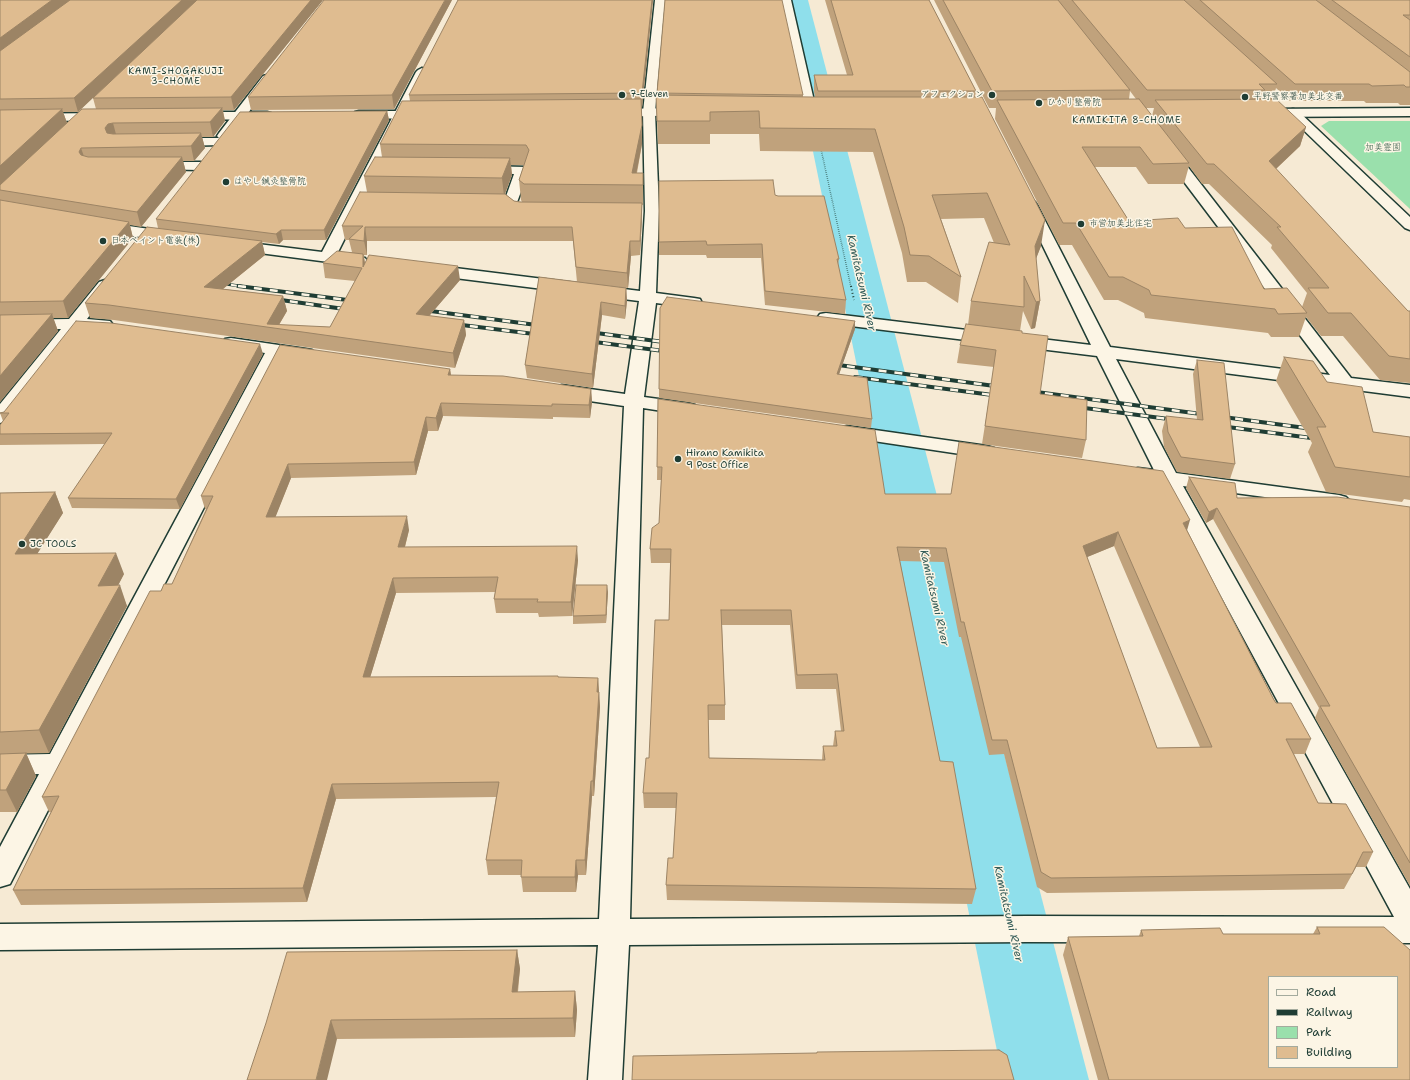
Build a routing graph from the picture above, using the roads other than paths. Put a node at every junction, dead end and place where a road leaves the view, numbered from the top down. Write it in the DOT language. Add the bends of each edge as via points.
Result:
graph roads {
  1 [pos="660,0"];
  2 [pos="786,0"];
  3 [pos="427,61"];
  4 [pos="272,73"];
  5 [pos="1281,103"];
  6 [pos="94,106"];
  7 [pos="649,112"];
  8 [pos="1410,112"];
  9 [pos="602,113"];
  10 [pos="703,113"];
  11 [pos="1247,113"];
  12 [pos="1293,113"];
  13 [pos="796,114"];
  14 [pos="400,115"];
  15 [pos="439,115"];
  16 [pos="184,116"];
  17 [pos="239,116"];
  18 [pos="277,116"];
  19 [pos="346,116"];
  20 [pos="83,117"];
  21 [pos="114,117"];
  22 [pos="0,118"];
  23 [pos="66,133"];
  24 [pos="1157,136"];
  25 [pos="164,142"];
  26 [pos="218,142"];
  27 [pos="138,166"];
  28 [pos="200,166"];
  29 [pos="372,169"];
  30 [pos="388,169"];
  31 [pos="467,170"];
  32 [pos="190,178"];
  33 [pos="1023,191"];
  34 [pos="356,200"];
  35 [pos="372,200"];
  36 [pos="495,202"];
  37 [pos="84,224"];
  38 [pos="1410,225"];
  39 [pos="185,239"];
  40 [pos="217,243"];
  41 [pos="327,257"];
  42 [pos="374,263"];
  43 [pos="413,268"];
  44 [pos="112,276"];
  45 [pos="648,297"];
  46 [pos="710,305"];
  47 [pos="811,316"];
  48 [pos="74,324"];
  49 [pos="0,325"];
  50 [pos="121,327"];
  51 [pos="214,341"];
  52 [pos="276,350"];
  53 [pos="1104,353"];
  54 [pos="323,357"];
  55 [pos="1345,382"];
  56 [pos="548,389"];
  57 [pos="1410,391"];
  58 [pos="0,392"];
  59 [pos="20,392"];
  60 [pos="634,401"];
  61 [pos="704,411"];
  62 [pos="0,417"];
  63 [pos="828,429"];
  64 [pos="1005,454"];
  65 [pos="1122,472"];
  66 [pos="1168,478"];
  67 [pos="1356,504"];
  68 [pos="58,764"];
  69 [pos="0,765"];
  70 [pos="0,875"];
  71 [pos="1410,916"];
  72 [pos="1410,930"];
  73 [pos="614,933"];
  74 [pos="0,937"];
  75 [pos="605,1080"];
  1 -- 7 [label="street"];
  2 -- 13 [label="street" via="817,114"];
  3 -- 14 [label="street"];
  4 -- 17 [label="street"];
  5 -- 12 [label="street"];
  6 -- 20 [label="street"];
  7 -- 9 [label="street"];
  7 -- 10 [label="street"];
  7 -- 45 [label="street" via="644,211"];
  8 -- 12 [label="street"];
  11 -- 12 [label="street"];
  12 -- 38 [label="street"];
  14 -- 15 [label="street"];
  14 -- 19 [label="street"];
  14 -- 29 [label="street"];
  16 -- 17 [label="street"];
  17 -- 18 [label="street"];
  17 -- 26 [label="street"];
  20 -- 21 [label="street"];
  20 -- 22 [label="street"];
  20 -- 23 [label="street"];
  24 -- 55 [label="street"];
  25 -- 26 [label="street"];
  26 -- 28 [label="street"];
  27 -- 28 [label="street"];
  28 -- 32 [label="street"];
  29 -- 30 [label="street"];
  29 -- 34 [label="street"];
  31 -- 36 [label="street" via="522,170 516,206"];
  33 -- 53 [label="street"];
  34 -- 35 [label="street"];
  34 -- 41 [label="street"];
  37 -- 39 [label="street"];
  40 -- 41 [label="street"];
  41 -- 42 [label="street"];
  43 -- 45 [label="street"];
  44 -- 48 [label="street"];
  45 -- 46 [label="street"];
  45 -- 60 [label="street"];
  47 -- 53 [label="street"];
  48 -- 49 [label="street"];
  48 -- 50 [label="street"];
  48 -- 59 [label="street"];
  51 -- 52 [label="street"];
  52 -- 54 [label="street"];
  52 -- 68 [label="street"];
  53 -- 55 [label="street"];
  53 -- 66 [label="street"];
  55 -- 57 [label="street"];
  56 -- 60 [label="street"];
  58 -- 59 [label="street"];
  59 -- 62 [label="street"];
  60 -- 61 [label="street"];
  60 -- 73 [label="street"];
  63 -- 64 [label="street"];
  65 -- 66 [label="street"];
  66 -- 67 [label="street"];
  66 -- 71 [label="street"];
  68 -- 69 [label="street"];
  68 -- 70 [label="street"];
  72 -- 73 [label="street" via="1028,929"];
  73 -- 74 [label="street"];
  73 -- 75 [label="street"];
}
